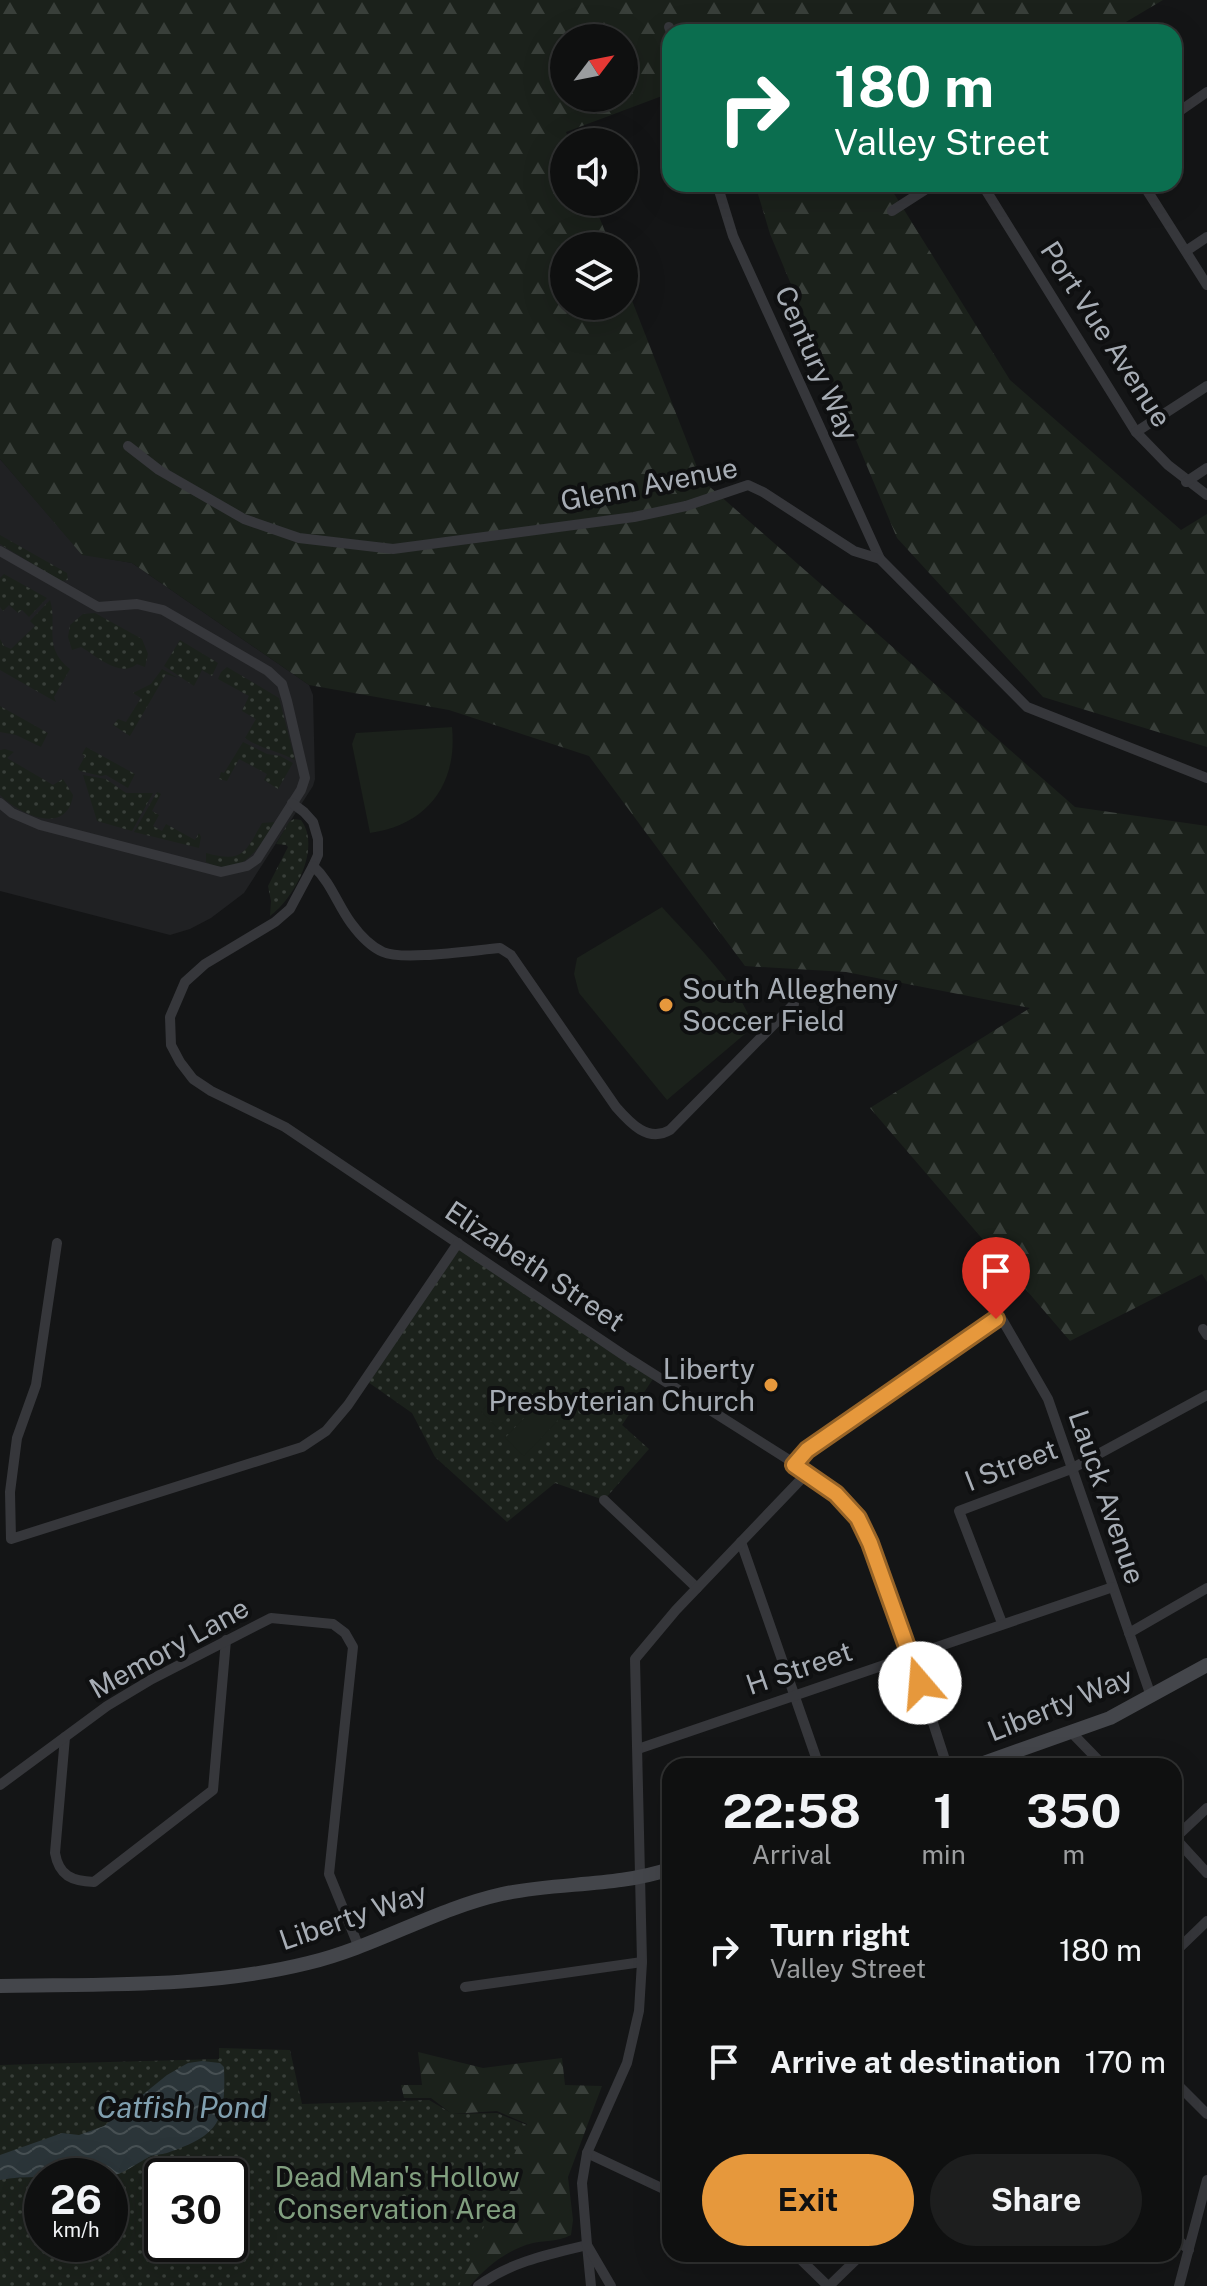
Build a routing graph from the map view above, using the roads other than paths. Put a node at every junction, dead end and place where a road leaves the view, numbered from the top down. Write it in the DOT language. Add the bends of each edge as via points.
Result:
graph roads {
  1 [pos="1207,92"];
  2 [pos="1182,109"];
  3 [pos="719,192"];
  4 [pos="922,192"];
  5 [pos="987,192"];
  6 [pos="1148,192"];
  7 [pos="892,211"];
  8 [pos="1207,237"];
  9 [pos="1186,251"];
  10 [pos="1207,285"];
  11 [pos="1207,386"];
  12 [pos="1136,432"];
  13 [pos="128,446"];
  14 [pos="1207,468"];
  15 [pos="1186,482"];
  16 [pos="1207,495"];
  17 [pos="0,551"];
  18 [pos="880,559"];
  19 [pos="1207,778"];
  20 [pos="0,803"];
  21 [pos="292,803"];
  22 [pos="313,866"];
  23 [pos="794,1004"];
  24 [pos="57,1243"];
  25 [pos="458,1243"];
  26 [pos="1207,1395"];
  27 [pos="794,1465"];
  28 [pos="1071,1469"];
  29 [pos="808,1472"];
  30 [pos="604,1500"];
  31 [pos="741,1542"];
  32 [pos="1113,1587"];
  33 [pos="697,1588"];
  34 [pos="1207,1588"];
  35 [pos="1002,1623"];
  36 [pos="1129,1633"];
  37 [pos="226,1640"];
  38 [pos="911,1655"];
  39 [pos="1207,1665"];
  40 [pos="795,1696"];
  41 [pos="1151,1696"];
  42 [pos="1071,1732"];
  43 [pos="65,1737"];
  44 [pos="638,1749"];
  45 [pos="816,1758"];
  46 [pos="944,1758"];
  47 [pos="998,1758"];
  48 [pos="1096,1758"];
  49 [pos="0,1785"];
  50 [pos="1207,1808"];
  51 [pos="1182,1831"];
  52 [pos="1182,1845"];
  53 [pos="662,1871"];
  54 [pos="1207,1873"];
  55 [pos="640,1877"];
  56 [pos="1207,1921"];
  57 [pos="358,1945"];
  58 [pos="1182,1945"];
  59 [pos="642,1962"];
  60 [pos="0,1986"];
  61 [pos="465,1987"];
  62 [pos="1182,2089"];
  63 [pos="1207,2114"];
  64 [pos="587,2153"];
  65 [pos="1207,2180"];
  66 [pos="662,2188"];
  67 [pos="1182,2243"];
  68 [pos="587,2245"];
  69 [pos="1189,2250"];
  70 [pos="804,2262"];
  71 [pos="854,2262"];
  72 [pos="478,2286"];
  73 [pos="591,2286"];
  74 [pos="611,2286"];
  75 [pos="829,2286"];
  76 [pos="1179,2286"];
  1 -- 2 [label="street"];
  3 -- 18 [label="street, Century Way" via="733,236"];
  4 -- 7 [label="street"];
  5 -- 12 [label="street, Port Vue Avenue"];
  6 -- 9 [label="street"];
  8 -- 9 [label="street"];
  9 -- 10 [label="street"];
  11 -- 12 [label="street"];
  12 -- 15 [label="street, Port Vue Avenue"];
  13 -- 18 [label="street, Glenn Avenue" via="244,519 330,543 393,549 537,530 686,506 748,485 854,551"];
  14 -- 15 [label="street"];
  15 -- 16 [label="street, Port Vue Avenue"];
  17 -- 21 [label="street" via="98,607 137,604 163,610 268,671 282,684 303,765 305,778"];
  18 -- 19 [label="street, Glenn Avenue" via="1027,707"];
  20 -- 21 [label="street" via="40,825 221,872 257,859"];
  21 -- 22 [label="street" via="313,822 318,855"];
  22 -- 23 [label="street" via="363,939 384,953 500,948 511,955 616,1107 650,1135 670,1130"];
  22 -- 25 [label="street, Elizabeth Street" via="290,909 185,982 170,1017 171,1045 193,1079 285,1127"];
  24 -- 25 [label="street" via="36,1385 17,1438 11,1539 302,1447 326,1431 348,1405"];
  25 -- 27 [label="street, Elizabeth Street"];
  26 -- 28 [label="street, I Street"];
  27 -- 28 [label="street, Lauck Avenue" via="807,1450 996,1319 1003,1321 1048,1399"];
  27 -- 29 [label="street, Elizabeth Street"];
  28 -- 32 [label="street, Lauck Avenue"];
  28 -- 35 [label="street, I Street" via="959,1511"];
  29 -- 31 [label="street"];
  29 -- 38 [label="street, Elizabeth Street" via="858,1518"];
  30 -- 33 [label="street"];
  31 -- 33 [label="street"];
  31 -- 40 [label="street"];
  32 -- 35 [label="street, H Street"];
  32 -- 36 [label="street, Lauck Avenue"];
  33 -- 44 [label="street" via="635,1659"];
  34 -- 36 [label="street"];
  35 -- 38 [label="street, H Street"];
  36 -- 41 [label="street, Lauck Avenue"];
  37 -- 43 [label="street, Memory Lane" via="107,1706"];
  37 -- 43 [label="street" via="213,1790 94,1882 67,1877 56,1863"];
  37 -- 57 [label="street, Memory Lane" via="281,1617 333,1624 353,1647 329,1874"];
  38 -- 40 [label="street, H Street"];
  38 -- 46 [label="street, Elizabeth Street"];
  39 -- 41 [label="street, Liberty Way"];
  40 -- 44 [label="street, H Street"];
  40 -- 45 [label="street"];
  41 -- 42 [label="street, Liberty Way"];
  42 -- 47 [label="street, Liberty Way"];
  42 -- 48 [label="street"];
  43 -- 49 [label="street, Memory Lane"];
  44 -- 55 [label="street"];
  50 -- 51 [label="street"];
  52 -- 54 [label="street"];
  53 -- 55 [label="street, Liberty Way"];
  55 -- 57 [label="street, Liberty Way" via="503,1894"];
  55 -- 59 [label="street"];
  56 -- 58 [label="street"];
  57 -- 60 [label="street, Liberty Way" via="312,1962 239,1977"];
  59 -- 61 [label="street"];
  59 -- 64 [label="street" via="639,2011 627,2063"];
  62 -- 63 [label="street"];
  64 -- 66 [label="street"];
  64 -- 68 [label="street" via="582,2183"];
  65 -- 69 [label="street"];
  67 -- 69 [label="street"];
  68 -- 72 [label="street" via="529,2260"];
  68 -- 73 [label="street"];
  68 -- 74 [label="street"];
  69 -- 76 [label="street"];
  70 -- 75 [label="street"];
  71 -- 75 [label="street"];
}
